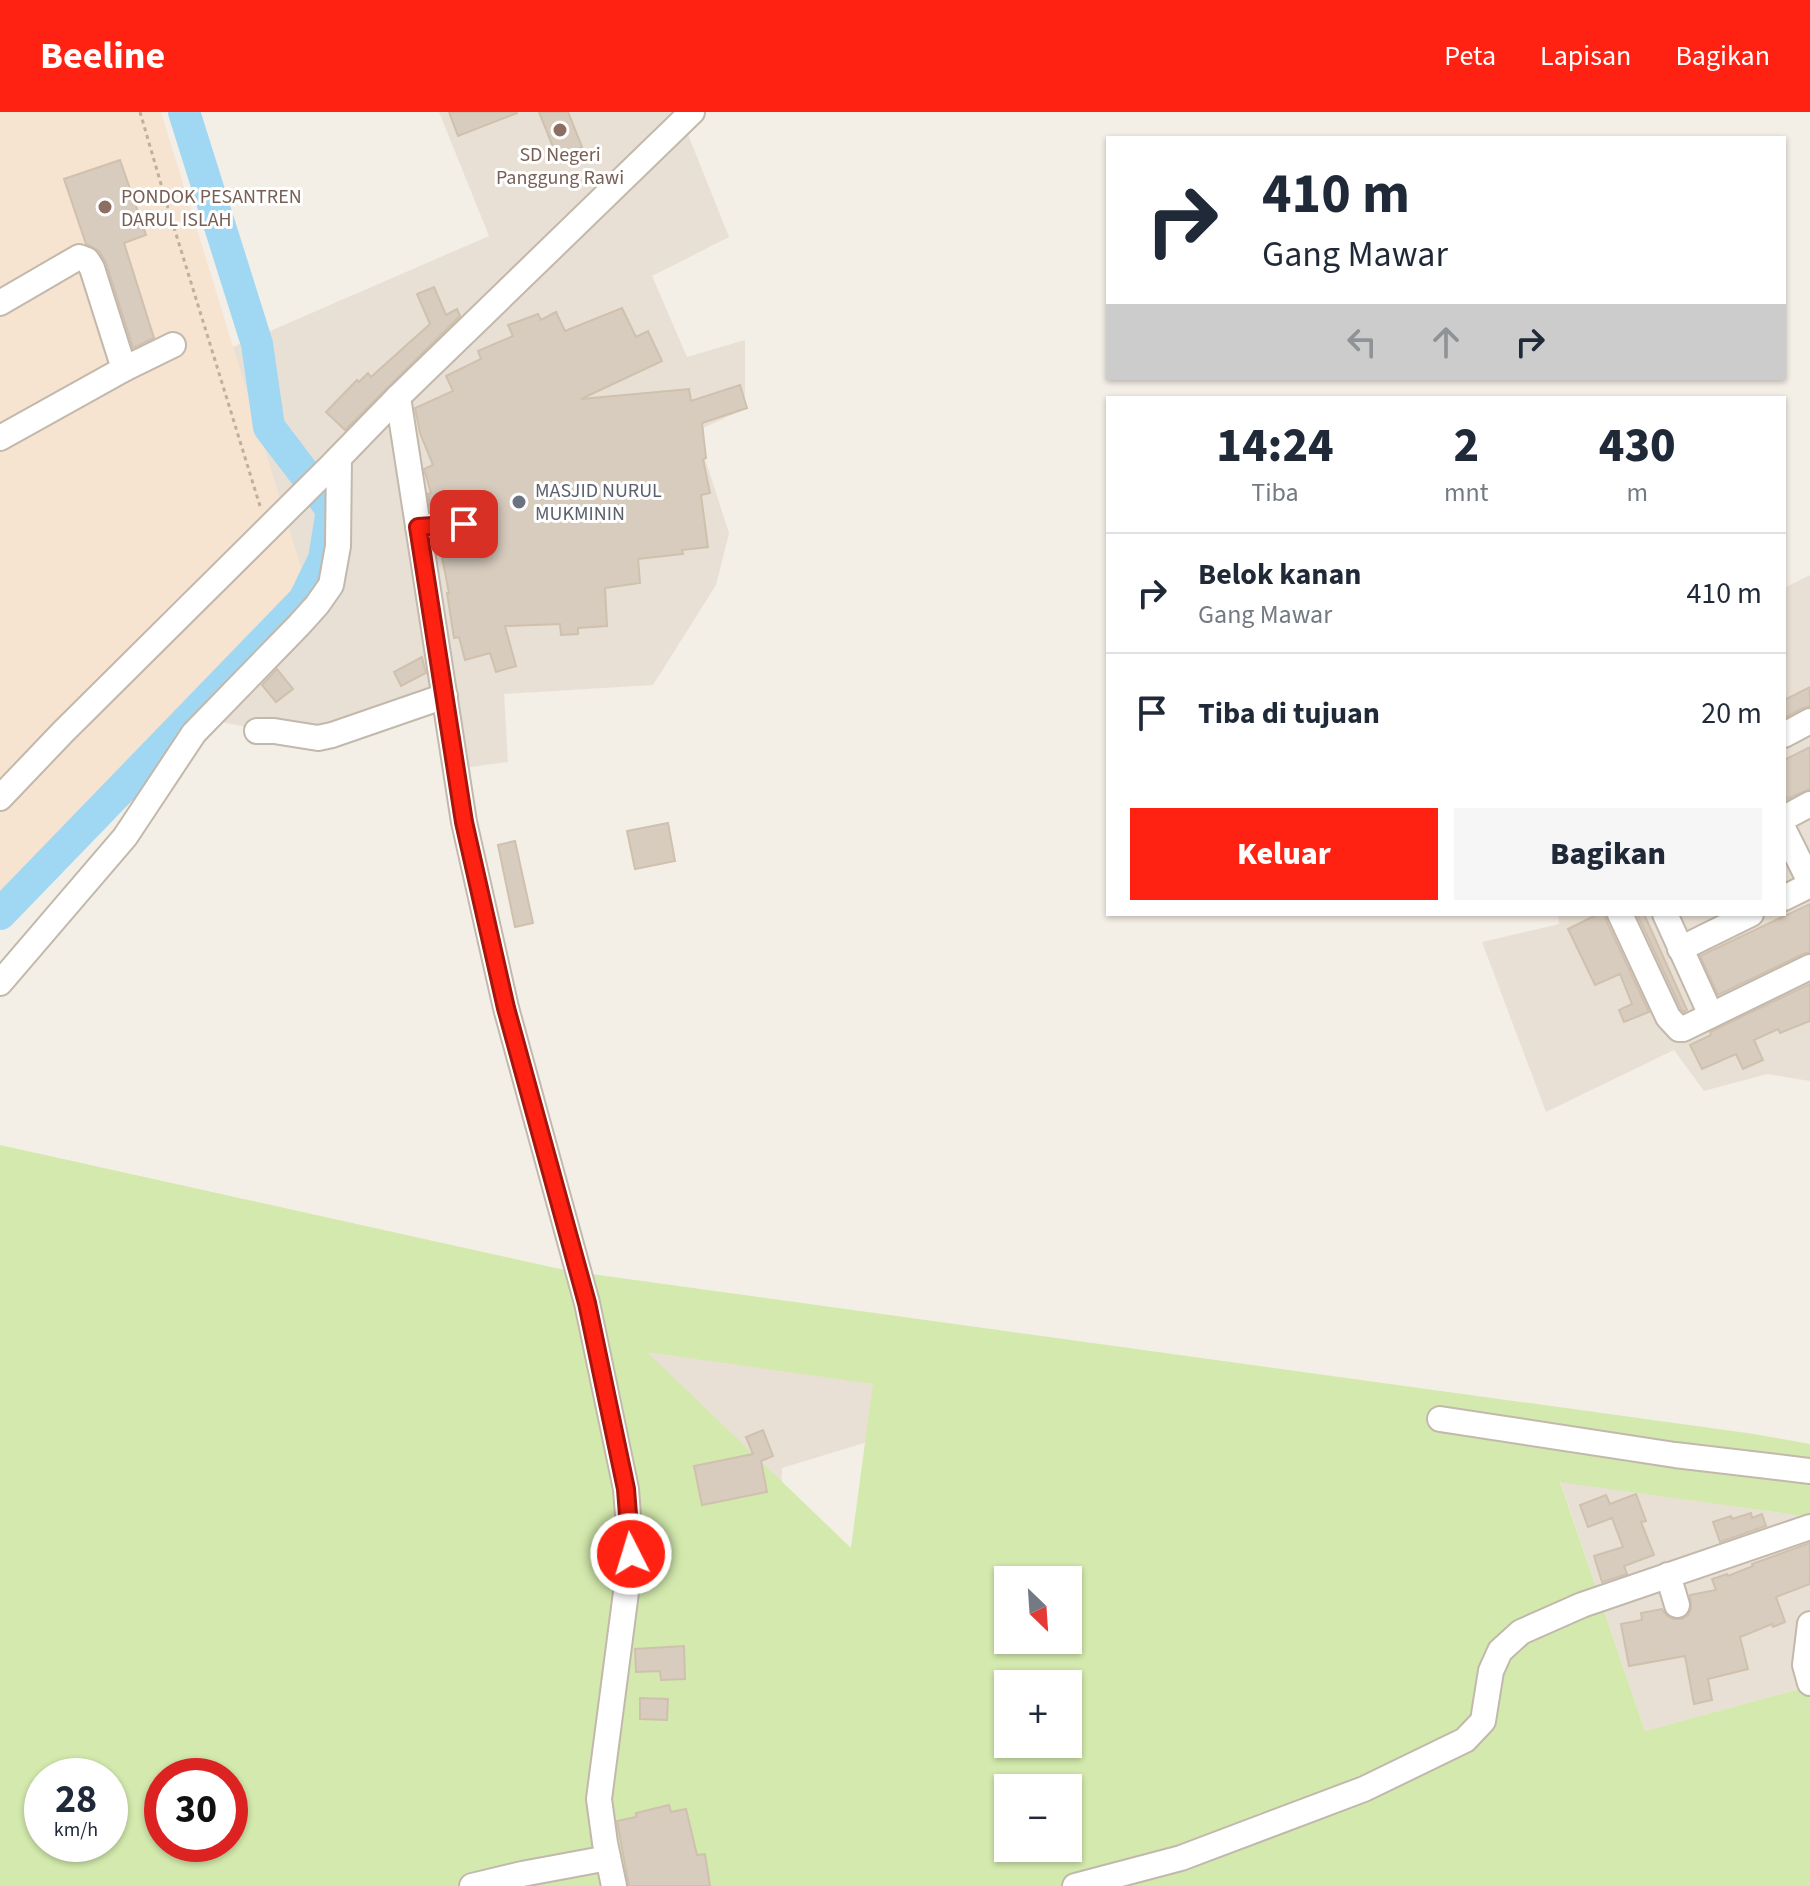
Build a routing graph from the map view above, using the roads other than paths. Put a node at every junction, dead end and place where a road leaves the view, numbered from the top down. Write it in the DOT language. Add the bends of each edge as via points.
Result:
graph roads {
  1 [pos="692,112"];
  2 [pos="0,303"];
  3 [pos="173,345"];
  4 [pos="124,369"];
  5 [pos="398,397"];
  6 [pos="0,438"];
  7 [pos="335,462"];
  8 [pos="464,524"];
  9 [pos="418,527"];
  10 [pos="445,696"];
  11 [pos="1810,721"];
  12 [pos="257,731"];
  13 [pos="1786,734"];
  14 [pos="0,798"];
  15 [pos="1810,804"];
  16 [pos="1786,817"];
  17 [pos="1786,834"];
  18 [pos="1810,884"];
  19 [pos="1786,897"];
  20 [pos="1621,916"];
  21 [pos="1666,916"];
  22 [pos="1747,916"];
  23 [pos="1680,949"];
  24 [pos="1810,967"];
  25 [pos="0,983"];
  26 [pos="1711,1015"];
  27 [pos="1440,1419"];
  28 [pos="1810,1471"];
  29 [pos="1810,1527"];
  30 [pos="1668,1575"];
  31 [pos="1677,1605"];
  32 [pos="1810,1624"];
  33 [pos="1810,1683"];
  34 [pos="608,1858"];
  35 [pos="472,1886"];
  36 [pos="614,1886"];
  37 [pos="1075,1886"];
  1 -- 5 [label="street"];
  2 -- 4 [label="street" via="79,257 87,260"];
  3 -- 4 [label="street"];
  4 -- 6 [label="street"];
  5 -- 7 [label="street"];
  5 -- 9 [label="street"];
  7 -- 14 [label="street"];
  7 -- 25 [label="street" via="338,546 331,585 194,733 125,837"];
  8 -- 9 [label="street"];
  9 -- 10 [label="street"];
  10 -- 12 [label="street" via="318,738"];
  10 -- 34 [label="street" via="474,869 506,1008 587,1303 626,1489 631,1554 599,1799"];
  11 -- 13 [label="street"];
  15 -- 16 [label="street"];
  17 -- 18 [label="street"];
  18 -- 19 [label="street"];
  20 -- 26 [label="street" via="1674,1026 1683,1029"];
  21 -- 23 [label="street"];
  22 -- 23 [label="street"];
  23 -- 26 [label="street"];
  24 -- 26 [label="street"];
  27 -- 28 [label="street"];
  29 -- 30 [label="street"];
  30 -- 31 [label="street"];
  30 -- 37 [label="street" via="1521,1632 1500,1651 1491,1671 1483,1721 1465,1740 1364,1789 1181,1858"];
  32 -- 33 [label="street" via="1805,1665"];
  34 -- 35 [label="street"];
  34 -- 36 [label="street"];
}
